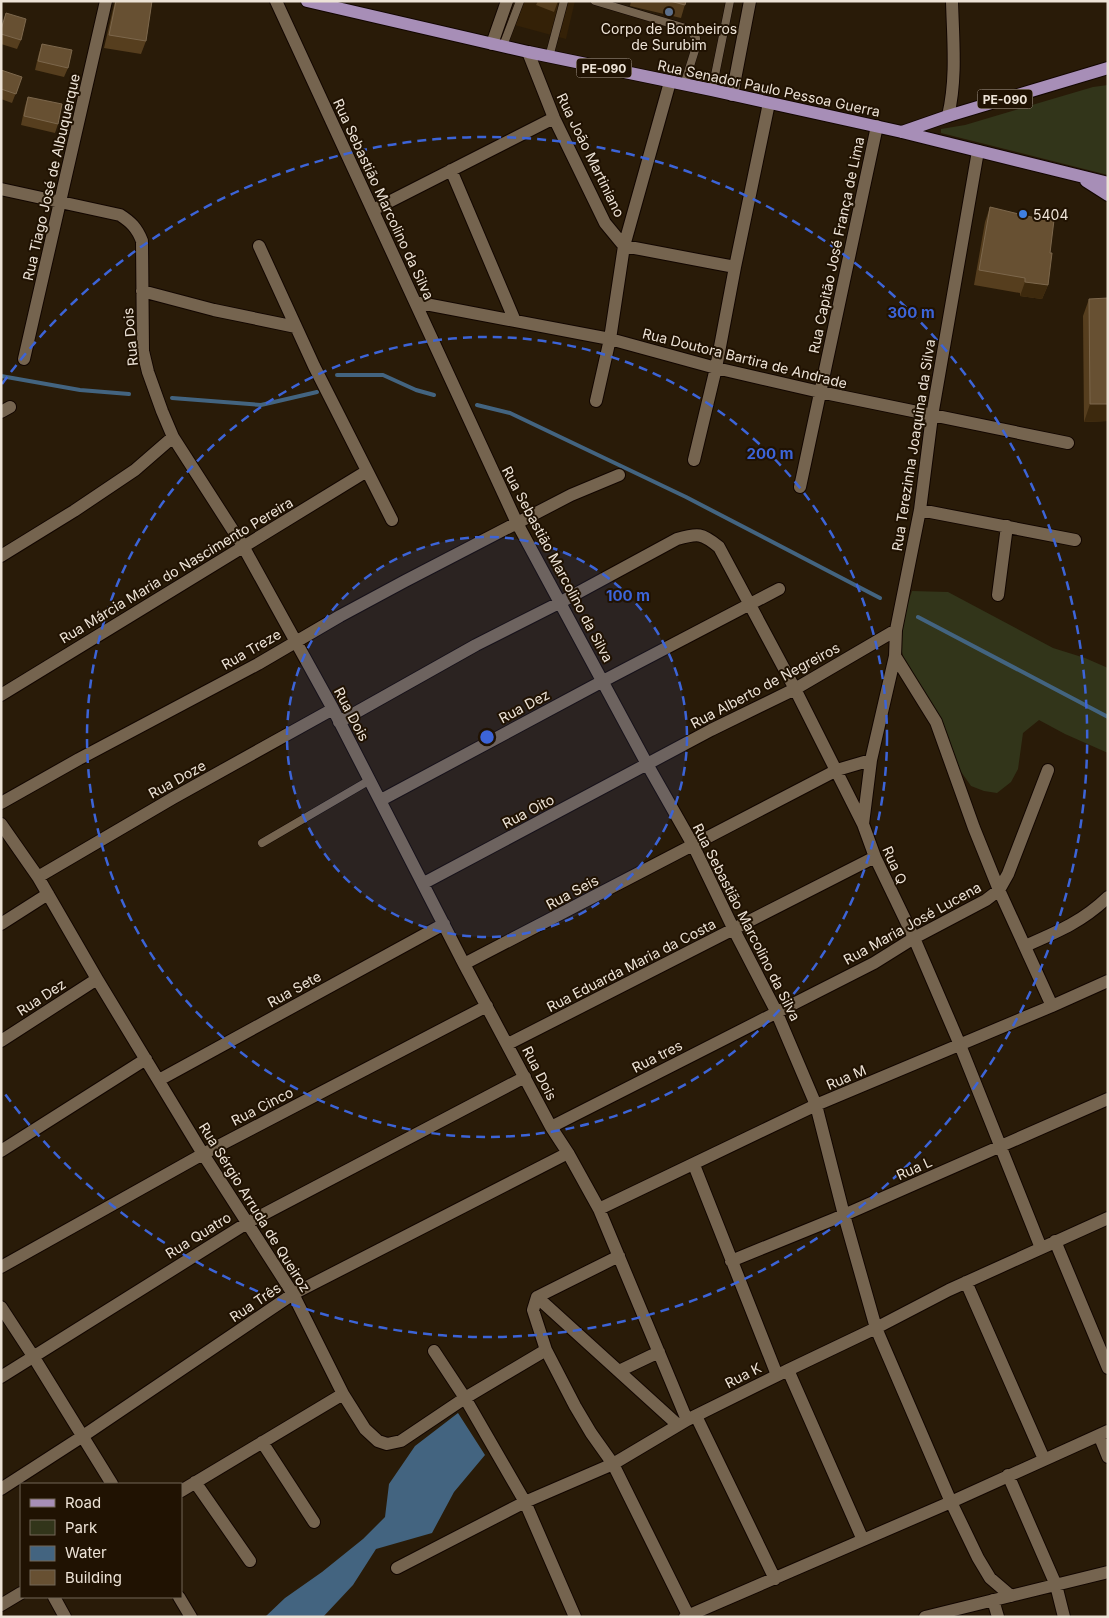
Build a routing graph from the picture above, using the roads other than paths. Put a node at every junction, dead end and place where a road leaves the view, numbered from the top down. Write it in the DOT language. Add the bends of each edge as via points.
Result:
graph roads {
  1 [pos="106,1"];
  2 [pos="276,1"];
  3 [pos="309,1"];
  4 [pos="507,1"];
  5 [pos="520,1"];
  6 [pos="564,1"];
  7 [pos="595,1"];
  8 [pos="730,1"];
  9 [pos="750,1"];
  10 [pos="952,1"];
  11 [pos="497,45"];
  12 [pos="528,52"];
  13 [pos="549,57"];
  14 [pos="1108,68"];
  15 [pos="670,82"];
  16 [pos="684,85"];
  17 [pos="712,90"];
  18 [pos="732,95"];
  19 [pos="769,103"];
  20 [pos="948,116"];
  21 [pos="554,118"];
  22 [pos="877,126"];
  23 [pos="902,132"];
  24 [pos="978,150"];
  25 [pos="452,170"];
  26 [pos="1077,176"];
  27 [pos="1108,183"];
  28 [pos="1,189"];
  29 [pos="1108,195"];
  30 [pos="60,203"];
  31 [pos="373,210"];
  32 [pos="259,246"];
  33 [pos="624,246"];
  34 [pos="735,267"];
  35 [pos="142,291"];
  36 [pos="415,302"];
  37 [pos="515,321"];
  38 [pos="296,327"];
  39 [pos="610,340"];
  40 [pos="24,359"];
  41 [pos="716,368"];
  42 [pos="820,392"];
  43 [pos="596,401"];
  44 [pos="932,416"];
  45 [pos="174,438"];
  46 [pos="1068,443"];
  47 [pos="694,460"];
  48 [pos="367,471"];
  49 [pos="619,475"];
  50 [pos="800,487"];
  51 [pos="920,510"];
  52 [pos="392,520"];
  53 [pos="517,523"];
  54 [pos="1007,526"];
  55 [pos="1075,540"];
  56 [pos="244,546"];
  57 [pos="1,556"];
  58 [pos="779,589"];
  59 [pos="998,595"];
  60 [pos="559,603"];
  61 [pos="749,604"];
  62 [pos="896,630"];
  63 [pos="296,641"];
  64 [pos="895,656"];
  65 [pos="603,681"];
  66 [pos="795,689"];
  67 [pos="1,695"];
  68 [pos="333,709"];
  69 [pos="340,722"];
  70 [pos="871,760"];
  71 [pos="647,764"];
  72 [pos="836,770"];
  73 [pos="1048,770"];
  74 [pos="370,780"];
  75 [pos="381,800"];
  76 [pos="1,803"];
  77 [pos="1,824"];
  78 [pos="863,824"];
  79 [pos="262,843"];
  80 [pos="693,845"];
  81 [pos="875,857"];
  82 [pos="38,877"];
  83 [pos="424,884"];
  84 [pos="999,890"];
  85 [pos="48,894"];
  86 [pos="1108,897"];
  87 [pos="1,924"];
  88 [pos="444,924"];
  89 [pos="734,930"];
  90 [pos="914,938"];
  91 [pos="1025,946"];
  92 [pos="464,964"];
  93 [pos="96,979"];
  94 [pos="1108,981"];
  95 [pos="487,1006"];
  96 [pos="1052,1006"];
  97 [pos="776,1011"];
  98 [pos="1,1041"];
  99 [pos="508,1044"];
  100 [pos="960,1045"];
  101 [pos="146,1060"];
  102 [pos="525,1077"];
  103 [pos="159,1080"];
  104 [pos="1108,1099"];
  105 [pos="816,1105"];
  106 [pos="551,1127"];
  107 [pos="1000,1146"];
  108 [pos="1,1151"];
  109 [pos="568,1153"];
  110 [pos="203,1154"];
  111 [pos="694,1165"];
  112 [pos="599,1209"];
  113 [pos="844,1215"];
  114 [pos="1108,1218"];
  115 [pos="247,1223"];
  116 [pos="1055,1241"];
  117 [pos="1041,1248"];
  118 [pos="619,1256"];
  119 [pos="731,1261"];
  120 [pos="1,1267"];
  121 [pos="966,1282"];
  122 [pos="293,1294"];
  123 [pos="537,1297"];
  124 [pos="1,1307"];
  125 [pos="876,1328"];
  126 [pos="546,1350"];
  127 [pos="434,1351"];
  128 [pos="659,1352"];
  129 [pos="33,1356"];
  130 [pos="1108,1368"];
  131 [pos="619,1371"];
  132 [pos="783,1372"];
  133 [pos="1,1377"];
  134 [pos="343,1394"];
  135 [pos="465,1398"];
  136 [pos="687,1420"];
  137 [pos="1103,1433"];
  138 [pos="83,1436"];
  139 [pos="262,1442"];
  140 [pos="1108,1457"];
  141 [pos="1044,1459"];
  142 [pos="612,1464"];
  143 [pos="1008,1475"];
  144 [pos="195,1482"];
  145 [pos="111,1483"];
  146 [pos="1,1489"];
  147 [pos="182,1490"];
  148 [pos="525,1502"];
  149 [pos="951,1502"];
  150 [pos="314,1522"];
  151 [pos="863,1540"];
  152 [pos="250,1561"];
  153 [pos="397,1568"];
  154 [pos="1108,1572"];
  155 [pos="775,1579"];
  156 [pos="1056,1585"];
  157 [pos="20,1594"];
  158 [pos="1011,1596"];
  159 [pos="55,1598"];
  160 [pos="180,1598"];
  161 [pos="993,1600"];
  162 [pos="1,1605"];
  163 [pos="574,1616"];
  164 [pos="687,1616"];
  165 [pos="65,1617"];
  166 [pos="191,1617"];
  167 [pos="925,1617"];
  168 [pos="998,1617"];
  169 [pos="1064,1617"];
  1 -- 30 [label="street, Rua Tiago José de Albuquerque"];
  2 -- 31 [label="street, Rua Sebastião Marcolino da Silva"];
  3 -- 11 [label="main road, Rua Senador Paulo Pessoa Guerra / PE-090"];
  4 -- 11 [label="street"];
  5 -- 11 [label="lane"];
  6 -- 13 [label="lane"];
  7 -- 16 [label="lane" via="690,30 696,38 696,47"];
  8 -- 17 [label="lane"];
  9 -- 18 [label="street"];
  10 -- 20 [label="street" via="954,64"];
  11 -- 12 [label="main road, Rua Senador Paulo Pessoa Guerra / PE-090"];
  12 -- 13 [label="main road, Rua Senador Paulo Pessoa Guerra / PE-090"];
  12 -- 21 [label="street, Rua João Martiniano"];
  13 -- 15 [label="main road, Rua Senador Paulo Pessoa Guerra / PE-090"];
  14 -- 20 [label="main road, PE-090 / PE-090"];
  15 -- 16 [label="main road, Rua Senador Paulo Pessoa Guerra / PE-090"];
  15 -- 33 [label="street"];
  16 -- 17 [label="main road, Rua Senador Paulo Pessoa Guerra / PE-090"];
  17 -- 18 [label="main road, Rua Senador Paulo Pessoa Guerra / PE-090"];
  18 -- 19 [label="main road, Rua Senador Paulo Pessoa Guerra / PE-090"];
  19 -- 22 [label="main road, Rua Senador Paulo Pessoa Guerra / PE-090"];
  19 -- 34 [label="street"];
  20 -- 23 [label="main road, PE-090 / PE-090"];
  21 -- 25 [label="street"];
  21 -- 33 [label="street, Rua João Martiniano" via="605,223"];
  22 -- 23 [label="main road, Rua Senador Paulo Pessoa Guerra / PE-090"];
  22 -- 42 [label="street, Rua Capitão José França de Lima"];
  23 -- 24 [label="main road, PE-090"];
  24 -- 26 [label="main road, PE-090"];
  24 -- 44 [label="street, Rua Terezinha Joaquina da Silva"];
  25 -- 31 [label="street"];
  25 -- 37 [label="street"];
  26 -- 27 [label="main road, PE-090"];
  26 -- 29 [label="main road, PE-090"];
  28 -- 30 [label="street"];
  30 -- 35 [label="street, Rua Dois" via="120,216 130,222 142,241"];
  30 -- 40 [label="street, Rua Tiago José de Albuquerque"];
  31 -- 36 [label="street, Rua Sebastião Marcolino da Silva"];
  32 -- 38 [label="street"];
  33 -- 34 [label="street"];
  33 -- 39 [label="street"];
  34 -- 41 [label="street"];
  35 -- 38 [label="street"];
  35 -- 45 [label="street, Rua Dois" via="148,372"];
  36 -- 37 [label="street, Rua Doutora Bartira de Andrade"];
  36 -- 53 [label="street, Rua Sebastião Marcolino da Silva"];
  37 -- 39 [label="street, Rua Doutora Bartira de Andrade"];
  38 -- 48 [label="street"];
  39 -- 41 [label="street, Rua Doutora Bartira de Andrade"];
  39 -- 43 [label="street"];
  41 -- 42 [label="street, Rua Doutora Bartira de Andrade"];
  41 -- 47 [label="street"];
  42 -- 44 [label="street, Rua Doutora Bartira de Andrade"];
  42 -- 50 [label="street, Rua Capitão José França de Lima"];
  44 -- 46 [label="street, Rua Doutora Bartira de Andrade"];
  44 -- 51 [label="street, Rua Terezinha Joaquina da Silva"];
  45 -- 56 [label="street, Rua Dois"];
  45 -- 57 [label="street" via="135,470"];
  48 -- 52 [label="street"];
  48 -- 56 [label="street, Rua Márcia Maria do Nascimento Pereira"];
  49 -- 53 [label="street, Rua Treze"];
  51 -- 54 [label="street"];
  51 -- 62 [label="street, Rua Terezinha Joaquina da Silva"];
  53 -- 60 [label="street, Rua Sebastião Marcolino da Silva"];
  53 -- 63 [label="street, Rua Treze"];
  54 -- 55 [label="street"];
  54 -- 59 [label="street"];
  56 -- 63 [label="street, Rua Dois"];
  56 -- 67 [label="street, Rua Márcia Maria do Nascimento Pereira"];
  58 -- 61 [label="street, Rua Dez"];
  60 -- 61 [label="street, Rua Q" via="676,539 693,534 707,537 719,547"];
  60 -- 65 [label="street, Rua Sebastião Marcolino da Silva"];
  60 -- 69 [label="street" via="476,645"];
  61 -- 65 [label="street, Rua Dez"];
  61 -- 66 [label="street, Rua Q"];
  62 -- 64 [label="street, Rua Terezinha Joaquina da Silva"];
  62 -- 66 [label="street, Rua Alberto de Negreiros"];
  63 -- 68 [label="street, Rua Dois"];
  63 -- 76 [label="street, Rua Treze"];
  64 -- 70 [label="street, Rua Terezinha Joaquina da Silva"];
  64 -- 84 [label="street" via="936,722"];
  65 -- 71 [label="street, Rua Sebastião Marcolino da Silva"];
  65 -- 75 [label="street, Rua Dez"];
  66 -- 71 [label="street, Rua Alberto de Negreiros"];
  66 -- 72 [label="street, Rua Q"];
  68 -- 69 [label="street, Rua Dois"];
  68 -- 82 [label="street, Rua Doze"];
  69 -- 74 [label="street, Rua Dois"];
  70 -- 72 [label="street, Rua Seis"];
  70 -- 78 [label="street, Rua Terezinha Joaquina da Silva"];
  71 -- 80 [label="street, Rua Sebastião Marcolino da Silva"];
  71 -- 83 [label="street, Rua Oito"];
  72 -- 78 [label="street, Rua Q"];
  72 -- 80 [label="street, Rua Seis"];
  73 -- 84 [label="street, Rua Maria José Lucena" via="1017,853"];
  74 -- 75 [label="street, Rua Dois"];
  74 -- 79 [label="lane"];
  75 -- 83 [label="street, Rua Dois"];
  77 -- 82 [label="street, Rua Sérgio Arruda de Queiroz"];
  78 -- 81 [label="street, Rua Q"];
  80 -- 89 [label="street, Rua Sebastião Marcolino da Silva"];
  80 -- 92 [label="street, Rua Seis"];
  81 -- 89 [label="street, Rua Eduarda Maria da Costa"];
  81 -- 90 [label="street, Rua Q"];
  82 -- 85 [label="street, Rua Sérgio Arruda de Queiroz"];
  83 -- 88 [label="street, Rua Dois"];
  84 -- 90 [label="street, Rua Maria José Lucena"];
  84 -- 91 [label="street"];
  85 -- 87 [label="street"];
  85 -- 93 [label="street, Rua Sérgio Arruda de Queiroz"];
  86 -- 91 [label="street" via="1072,925"];
  88 -- 92 [label="street, Rua Dois"];
  88 -- 103 [label="street, Rua Sete"];
  89 -- 97 [label="street, Rua Sebastião Marcolino da Silva"];
  89 -- 99 [label="street, Rua Eduarda Maria da Costa"];
  90 -- 97 [label="street, Rua Maria José Lucena" via="874,963"];
  90 -- 100 [label="street, Rua Q"];
  91 -- 96 [label="street"];
  92 -- 95 [label="street, Rua Dois"];
  93 -- 98 [label="street, Rua Dez"];
  93 -- 101 [label="street, Rua Sérgio Arruda de Queiroz"];
  94 -- 96 [label="street, Rua M"];
  95 -- 99 [label="street, Rua Dois"];
  95 -- 110 [label="street, Rua Cinco"];
  96 -- 100 [label="street, Rua M"];
  97 -- 105 [label="street, Rua Sebastião Marcolino da Silva"];
  97 -- 106 [label="street, Rua tres"];
  99 -- 102 [label="street, Rua Dois"];
  100 -- 105 [label="street, Rua M"];
  100 -- 107 [label="street, Rua Q"];
  101 -- 103 [label="street, Rua Sérgio Arruda de Queiroz"];
  101 -- 108 [label="street"];
  102 -- 106 [label="street, Rua Dois"];
  102 -- 115 [label="street, Rua Quatro"];
  103 -- 110 [label="street, Rua Sérgio Arruda de Queiroz"];
  104 -- 107 [label="street, Rua L"];
  105 -- 111 [label="street, Rua M"];
  105 -- 113 [label="street, Rua Sebastião Marcolino da Silva"];
  106 -- 109 [label="street, Rua Dois"];
  107 -- 113 [label="street, Rua L"];
  107 -- 117 [label="street, Rua Q"];
  109 -- 112 [label="street, Rua Dois"];
  109 -- 122 [label="street, Rua Três"];
  110 -- 115 [label="street, Rua Sérgio Arruda de Queiroz"];
  110 -- 120 [label="street, Rua Cinco"];
  111 -- 112 [label="street, Rua M"];
  111 -- 119 [label="street"];
  112 -- 118 [label="street, Rua Dois"];
  113 -- 119 [label="street, Rua L"];
  113 -- 125 [label="street, Rua Sebastião Marcolino da Silva"];
  114 -- 116 [label="street, Rua K"];
  115 -- 122 [label="street, Rua Sérgio Arruda de Queiroz"];
  115 -- 129 [label="street, Rua Quatro"];
  116 -- 117 [label="street, Rua K"];
  116 -- 130 [label="street"];
  117 -- 121 [label="street, Rua K"];
  118 -- 123 [label="street"];
  118 -- 128 [label="street, Rua Dois"];
  119 -- 132 [label="street"];
  121 -- 125 [label="street, Rua K"];
  121 -- 141 [label="street"];
  122 -- 134 [label="street, Rua Sérgio Arruda de Queiroz"];
  122 -- 138 [label="street, Rua Três"];
  123 -- 126 [label="street" via="533,1310"];
  123 -- 131 [label="street"];
  124 -- 129 [label="street"];
  125 -- 132 [label="street, Rua K"];
  125 -- 149 [label="street, Rua Sebastião Marcolino da Silva"];
  126 -- 135 [label="street, Rua Sérgio Arruda de Queiroz"];
  126 -- 142 [label="street" via="574,1406"];
  127 -- 135 [label="street"];
  128 -- 131 [label="street"];
  128 -- 136 [label="street, Rua Dois"];
  129 -- 133 [label="street, Rua Quatro"];
  129 -- 138 [label="street"];
  131 -- 136 [label="street"];
  132 -- 136 [label="street, Rua K"];
  132 -- 151 [label="street"];
  134 -- 135 [label="street, Rua Sérgio Arruda de Queiroz" via="365,1429 378,1441 387,1444 401,1441"];
  134 -- 139 [label="street"];
  135 -- 148 [label="street"];
  136 -- 142 [label="street, Rua K"];
  136 -- 155 [label="street, Rua Dois"];
  137 -- 140 [label="street"];
  137 -- 141 [label="street"];
  138 -- 145 [label="street"];
  138 -- 146 [label="street, Rua Três"];
  139 -- 144 [label="street"];
  139 -- 150 [label="street"];
  141 -- 143 [label="street"];
  142 -- 148 [label="street, Rua K"];
  142 -- 164 [label="street"];
  143 -- 149 [label="street"];
  143 -- 156 [label="street"];
  144 -- 147 [label="street"];
  144 -- 152 [label="street"];
  148 -- 153 [label="street, Rua K"];
  148 -- 163 [label="street"];
  149 -- 151 [label="street"];
  149 -- 158 [label="street, Rua Sebastião Marcolino da Silva" via="986,1572"];
  151 -- 155 [label="street"];
  154 -- 156 [label="street"];
  155 -- 164 [label="street"];
  156 -- 158 [label="street"];
  156 -- 169 [label="street"];
  157 -- 162 [label="street"];
  158 -- 161 [label="street"];
  159 -- 165 [label="street"];
  160 -- 166 [label="street"];
  161 -- 167 [label="street"];
  161 -- 168 [label="street"];
}
